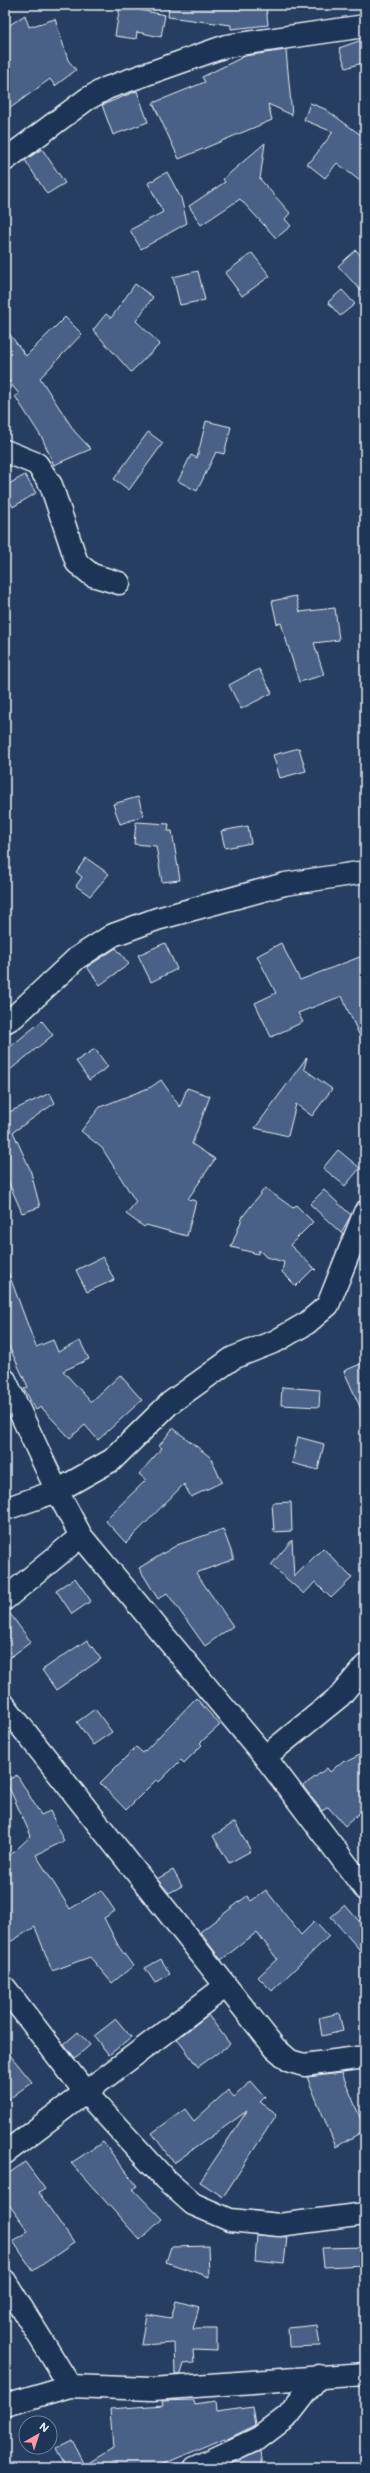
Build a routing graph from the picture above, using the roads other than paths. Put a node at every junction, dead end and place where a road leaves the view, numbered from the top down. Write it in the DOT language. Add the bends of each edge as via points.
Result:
graph roads {
  1 [pos="365,26"];
  2 [pos="5,160"];
  3 [pos="5,451"];
  4 [pos="119,583"];
  5 [pos="365,872"];
  6 [pos="5,1022"];
  7 [pos="365,1212"];
  8 [pos="5,1380"];
  9 [pos="57,1491"];
  10 [pos="5,1509"];
  11 [pos="81,1536"];
  12 [pos="5,1599"];
  13 [pos="365,1666"];
  14 [pos="5,1706"];
  15 [pos="265,1757"];
  16 [pos="365,1889"];
  17 [pos="226,1986"];
  18 [pos="5,1988"];
  19 [pos="365,2057"];
  20 [pos="86,2093"];
  21 [pos="5,2154"];
  22 [pos="365,2214"];
  23 [pos="5,2281"];
  24 [pos="365,2374"];
  25 [pos="319,2376"];
  26 [pos="70,2386"];
  27 [pos="5,2405"];
  28 [pos="195,2468"];
  1 -- 2 [label="street" via="226,46 106,88 86,99"];
  3 -- 4 [label="street" via="37,464 51,485 77,563 92,575"];
  5 -- 6 [label="street" via="285,884 113,934 77,958"];
  7 -- 9 [label="street" via="328,1305 307,1323 276,1341 232,1358 170,1403 112,1460"];
  8 -- 9 [label="street"];
  9 -- 10 [label="street"];
  9 -- 11 [label="street"];
  11 -- 12 [label="street"];
  11 -- 15 [label="street"];
  13 -- 15 [label="street" via="340,1696"];
  14 -- 17 [label="street"];
  15 -- 16 [label="street"];
  17 -- 19 [label="street" via="275,2048 290,2061 304,2065"];
  17 -- 20 [label="street"];
  18 -- 20 [label="street"];
  20 -- 21 [label="street"];
  20 -- 22 [label="street" via="165,2179 193,2204 224,2218 278,2225"];
  23 -- 26 [label="street"];
  24 -- 25 [label="street"];
  25 -- 26 [label="street" via="153,2389"];
  25 -- 28 [label="street" via="282,2420 259,2438"];
  26 -- 27 [label="street"];
}
